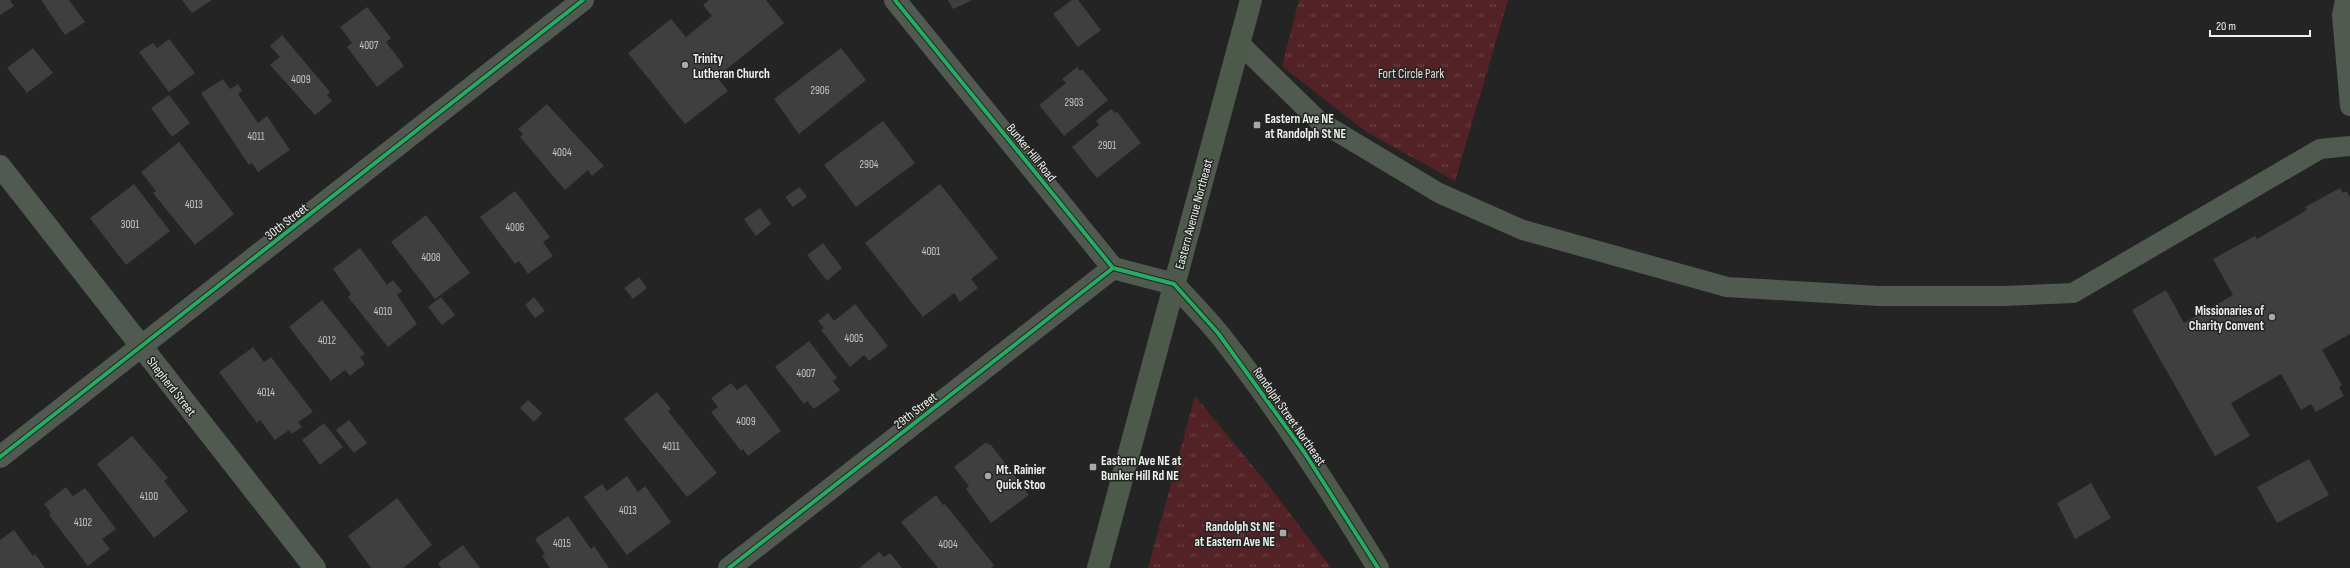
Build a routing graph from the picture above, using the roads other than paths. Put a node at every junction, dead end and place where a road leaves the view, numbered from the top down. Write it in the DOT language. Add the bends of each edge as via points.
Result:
graph roads {
  1 [pos="583,0"];
  2 [pos="896,0"];
  3 [pos="1251,0"];
  4 [pos="2345,0"];
  5 [pos="1239,44"];
  6 [pos="2350,106"];
  7 [pos="2350,146"];
  8 [pos="0,166"];
  9 [pos="1113,268"];
  10 [pos="1174,284"];
  11 [pos="142,347"];
  12 [pos="0,457"];
  13 [pos="315,568"];
  14 [pos="729,568"];
  15 [pos="1098,568"];
  16 [pos="1378,568"];
  1 -- 11 [label="street, 30th Street"];
  2 -- 9 [label="street, Bunker Hill Road"];
  3 -- 5 [label="main road, Eastern Avenue Northeast"];
  4 -- 6 [label="lane" via="2342,15"];
  5 -- 7 [label="lane" via="1319,121 1439,193 1523,230 1727,287 1879,296 2073,293 2320,149"];
  5 -- 10 [label="main road, Eastern Avenue Northeast"];
  8 -- 11 [label="street, Shepherd Street"];
  9 -- 10 [label="street"];
  9 -- 14 [label="street, 29th Street"];
  10 -- 15 [label="main road, Eastern Avenue Northeast"];
  10 -- 16 [label="main road, Randolph Street Northeast" via="1223,338 1264,394 1343,510"];
  11 -- 12 [label="street, 30th Street"];
  11 -- 13 [label="street, Shepherd Street"];
}
